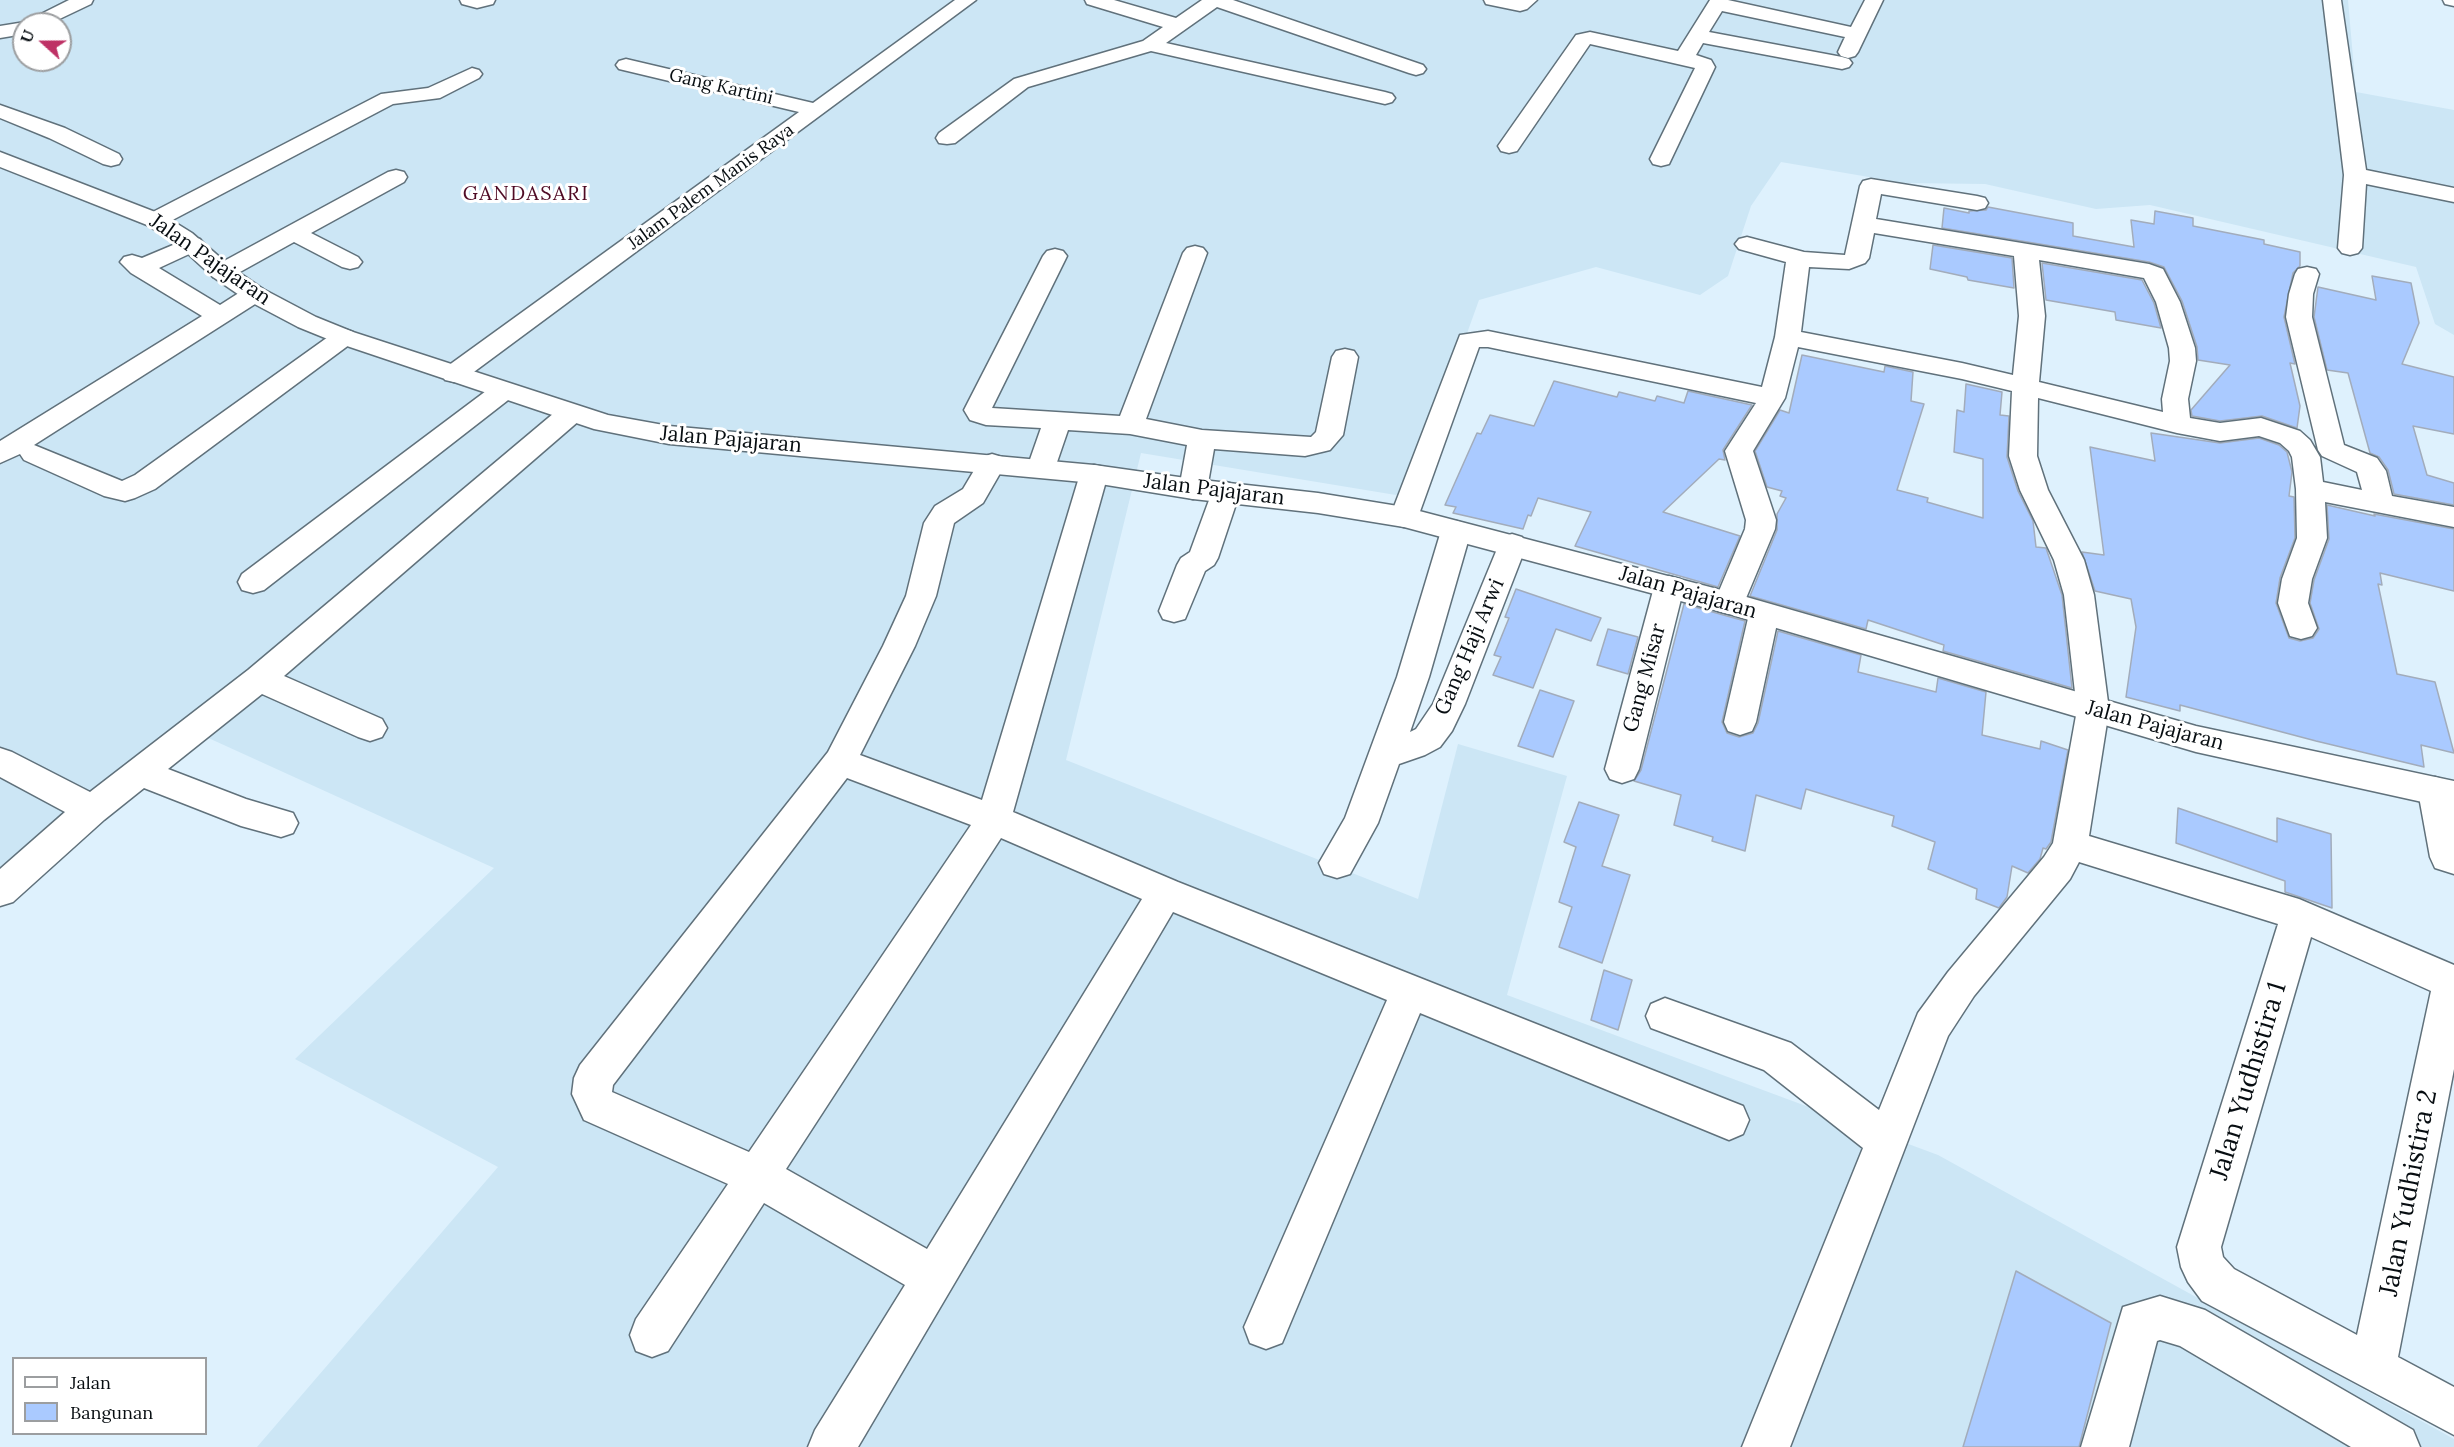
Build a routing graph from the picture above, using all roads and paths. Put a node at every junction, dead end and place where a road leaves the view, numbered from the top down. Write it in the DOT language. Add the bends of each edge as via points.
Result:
graph roads {
  1 [pos="84,0"];
  2 [pos="469,0"];
  3 [pos="486,0"];
  4 [pos="968,0"];
  5 [pos="1094,0"];
  6 [pos="1215,0"];
  7 [pos="1493,0"];
  8 [pos="1528,0"];
  9 [pos="1874,0"];
  10 [pos="2332,0"];
  11 [pos="1719,2"];
  12 [pos="59,12"];
  13 [pos="1178,25"];
  14 [pos="1857,34"];
  15 [pos="1699,36"];
  16 [pos="1150,45"];
  17 [pos="1684,58"];
  18 [pos="1842,63"];
  19 [pos="626,65"];
  20 [pos="1416,69"];
  21 [pos="472,74"];
  22 [pos="1836,83"];
  23 [pos="1385,98"];
  24 [pos="817,110"];
  25 [pos="0,111"];
  26 [pos="947,138"];
  27 [pos="1509,146"];
  28 [pos="0,159"];
  29 [pos="111,159"];
  30 [pos="1661,159"];
  31 [pos="2355,175"];
  32 [pos="396,177"];
  33 [pos="2454,195"];
  34 [pos="1977,203"];
  35 [pos="155,220"];
  36 [pos="1863,224"];
  37 [pos="294,233"];
  38 [pos="192,244"];
  39 [pos="1747,244"];
  40 [pos="2350,248"];
  41 [pos="1195,253"];
  42 [pos="2026,253"];
  43 [pos="1055,256"];
  44 [pos="1803,260"];
  45 [pos="350,262"];
  46 [pos="222,272"];
  47 [pos="2307,274"];
  48 [pos="254,294"];
  49 [pos="219,315"];
  50 [pos="344,337"];
  51 [pos="1788,337"];
  52 [pos="1345,357"];
  53 [pos="454,374"];
  54 [pos="2025,388"];
  55 [pos="503,391"];
  56 [pos="1772,398"];
  57 [pos="570,414"];
  58 [pos="1057,421"];
  59 [pos="2177,424"];
  60 [pos="1130,425"];
  61 [pos="1202,439"];
  62 [pos="0,454"];
  63 [pos="34,454"];
  64 [pos="992,463"];
  65 [pos="1041,468"];
  66 [pos="1094,474"];
  67 [pos="1193,489"];
  68 [pos="2310,489"];
  69 [pos="1226,492"];
  70 [pos="2379,502"];
  71 [pos="1404,517"];
  72 [pos="2454,517"];
  73 [pos="1456,531"];
  74 [pos="1512,544"];
  75 [pos="253,582"];
  76 [pos="1669,587"];
  77 [pos="1729,603"];
  78 [pos="1174,611"];
  79 [pos="1764,614"];
  80 [pos="2301,628"];
  81 [pos="260,679"];
  82 [pos="2093,710"];
  83 [pos="1740,722"];
  84 [pos="370,728"];
  85 [pos="1384,755"];
  86 [pos="0,761"];
  87 [pos="840,761"];
  88 [pos="1622,770"];
  89 [pos="140,772"];
  90 [pos="2445,793"];
  91 [pos="92,810"];
  92 [pos="993,819"];
  93 [pos="281,823"];
  94 [pos="2070,845"];
  95 [pos="2454,859"];
  96 [pos="1337,863"];
  97 [pos="0,891"];
  98 [pos="1165,893"];
  99 [pos="2299,915"];
  100 [pos="2453,983"];
  101 [pos="1410,992"];
  102 [pos="1665,1016"];
  103 [pos="1729,1120"];
  104 [pos="1886,1141"];
  105 [pos="757,1176"];
  106 [pos="934,1277"];
  107 [pos="1266,1327"];
  108 [pos="652,1335"];
  109 [pos="2373,1368"];
  110 [pos="2454,1412"];
  111 [pos="832,1447"];
  112 [pos="1766,1447"];
  113 [pos="2105,1447"];
  114 [pos="2396,1447"];
  1 -- 12 [label="street"];
  2 -- 3 [label="street"];
  4 -- 24 [label="street, Jalam Palem Manis Raya"];
  5 -- 13 [label="street"];
  6 -- 13 [label="street"];
  6 -- 20 [label="street"];
  7 -- 8 [label="street" via="1520,5"];
  9 -- 14 [label="street"];
  10 -- 31 [label="street"];
  11 -- 14 [label="street"];
  11 -- 15 [label="street"];
  13 -- 16 [label="street"];
  14 -- 18 [label="street"];
  15 -- 17 [label="street"];
  15 -- 18 [label="street"];
  16 -- 23 [label="street"];
  16 -- 26 [label="street" via="1021,83"];
  17 -- 27 [label="street" via="1583,39"];
  17 -- 30 [label="street" via="1706,67"];
  18 -- 22 [label="street"];
  19 -- 24 [label="street, Gang Kartini"];
  21 -- 35 [label="street" via="433,94 388,98"];
  24 -- 53 [label="street, Jalam Palem Manis Raya"];
  25 -- 29 [label="street"];
  28 -- 35 [label="street, Jalan Pajajaran"];
  31 -- 33 [label="street"];
  31 -- 40 [label="street"];
  32 -- 37 [label="street"];
  34 -- 36 [label="street" via="1872,186"];
  35 -- 38 [label="street, Jalan Pajajaran"];
  36 -- 42 [label="street"];
  36 -- 44 [label="street" via="1854,260"];
  37 -- 45 [label="street"];
  37 -- 46 [label="street"];
  38 -- 46 [label="street, Jalan Pajajaran"];
  38 -- 49 [label="street" via="136,265"];
  39 -- 44 [label="street"];
  41 -- 60 [label="street"];
  42 -- 54 [label="street" via="2032,316"];
  42 -- 59 [label="street" via="2154,274 2174,318 2182,348 2175,399"];
  43 -- 58 [label="street" via="976,410 986,416"];
  44 -- 51 [label="street" via="1797,263"];
  46 -- 48 [label="street, Jalan Pajajaran"];
  47 -- 70 [label="street" via="2299,317 2332,450 2367,465"];
  48 -- 49 [label="street"];
  48 -- 50 [label="street, Jalan Pajajaran"];
  49 -- 62 [label="street"];
  50 -- 53 [label="street, Jalan Pajajaran"];
  50 -- 63 [label="street" via="145,482 125,491"];
  51 -- 54 [label="street" via="1962,371"];
  51 -- 56 [label="street"];
  52 -- 61 [label="street" via="1329,435 1320,444 1305,447"];
  53 -- 55 [label="street, Jalan Pajajaran"];
  54 -- 59 [label="street"];
  54 -- 82 [label="street" via="2023,456 2034,490 2069,560 2079,595"];
  55 -- 57 [label="street, Jalan Pajajaran"];
  55 -- 75 [label="street"];
  56 -- 71 [label="street" via="1488,339 1469,340"];
  56 -- 77 [label="street" via="1739,451 1761,520"];
  57 -- 64 [label="street, Jalan Pajajaran" via="669,435"];
  57 -- 81 [label="street"];
  58 -- 60 [label="street"];
  58 -- 65 [label="street"];
  59 -- 68 [label="street" via="2220,432 2260,427 2290,436 2306,457"];
  60 -- 61 [label="street"];
  61 -- 67 [label="street"];
  64 -- 65 [label="street, Jalan Pajajaran"];
  64 -- 87 [label="street" via="973,496 945,513 939,523 921,596"];
  65 -- 66 [label="street, Jalan Pajajaran"];
  66 -- 67 [label="street, Jalan Pajajaran"];
  66 -- 92 [label="street"];
  67 -- 69 [label="street, Jalan Pajajaran"];
  68 -- 70 [label="street"];
  68 -- 80 [label="street" via="2312,538 2293,603"];
  69 -- 71 [label="street, Jalan Pajajaran"];
  69 -- 78 [label="street" via="1203,558 1192,565"];
  70 -- 72 [label="street"];
  71 -- 73 [label="street, Jalan Pajajaran"];
  73 -- 74 [label="street, Jalan Pajajaran"];
  73 -- 85 [label="street" via="1413,677"];
  74 -- 76 [label="street, Jalan Pajajaran"];
  74 -- 85 [label="street, Gang Haji Arwi" via="1440,722 1428,738"];
  76 -- 77 [label="street, Jalan Pajajaran"];
  76 -- 88 [label="street, Gang Misar"];
  77 -- 79 [label="street, Jalan Pajajaran"];
  79 -- 82 [label="street, Jalan Pajajaran"];
  79 -- 83 [label="street"];
  81 -- 84 [label="street"];
  81 -- 89 [label="street"];
  82 -- 90 [label="street, Jalan Pajajaran" via="2196,739"];
  82 -- 94 [label="street"];
  85 -- 96 [label="street" via="1361,823"];
  86 -- 91 [label="street"];
  87 -- 92 [label="street"];
  87 -- 105 [label="street" via="594,1078 592,1094 598,1106"];
  89 -- 91 [label="street"];
  89 -- 93 [label="street" via="241,812"];
  90 -- 95 [label="street" via="2448,857"];
  91 -- 97 [label="street"];
  92 -- 98 [label="street"];
  92 -- 105 [label="street"];
  94 -- 99 [label="street"];
  94 -- 104 [label="street" via="2057,868 1961,984 1932,1026"];
  98 -- 101 [label="street"];
  98 -- 106 [label="street"];
  99 -- 100 [label="street"];
  99 -- 109 [label="street, Jalan Yudhistira 1" via="2199,1247 2203,1267 2218,1285"];
  100 -- 109 [label="street, Jalan Yudhistira 2"];
  101 -- 103 [label="street"];
  101 -- 107 [label="street"];
  102 -- 104 [label="street" via="1777,1056"];
  104 -- 112 [label="street"];
  105 -- 106 [label="street"];
  105 -- 108 [label="street"];
  106 -- 111 [label="street"];
  109 -- 110 [label="street"];
  113 -- 114 [label="street" via="2139,1323 2160,1318 2189,1326"];
}
